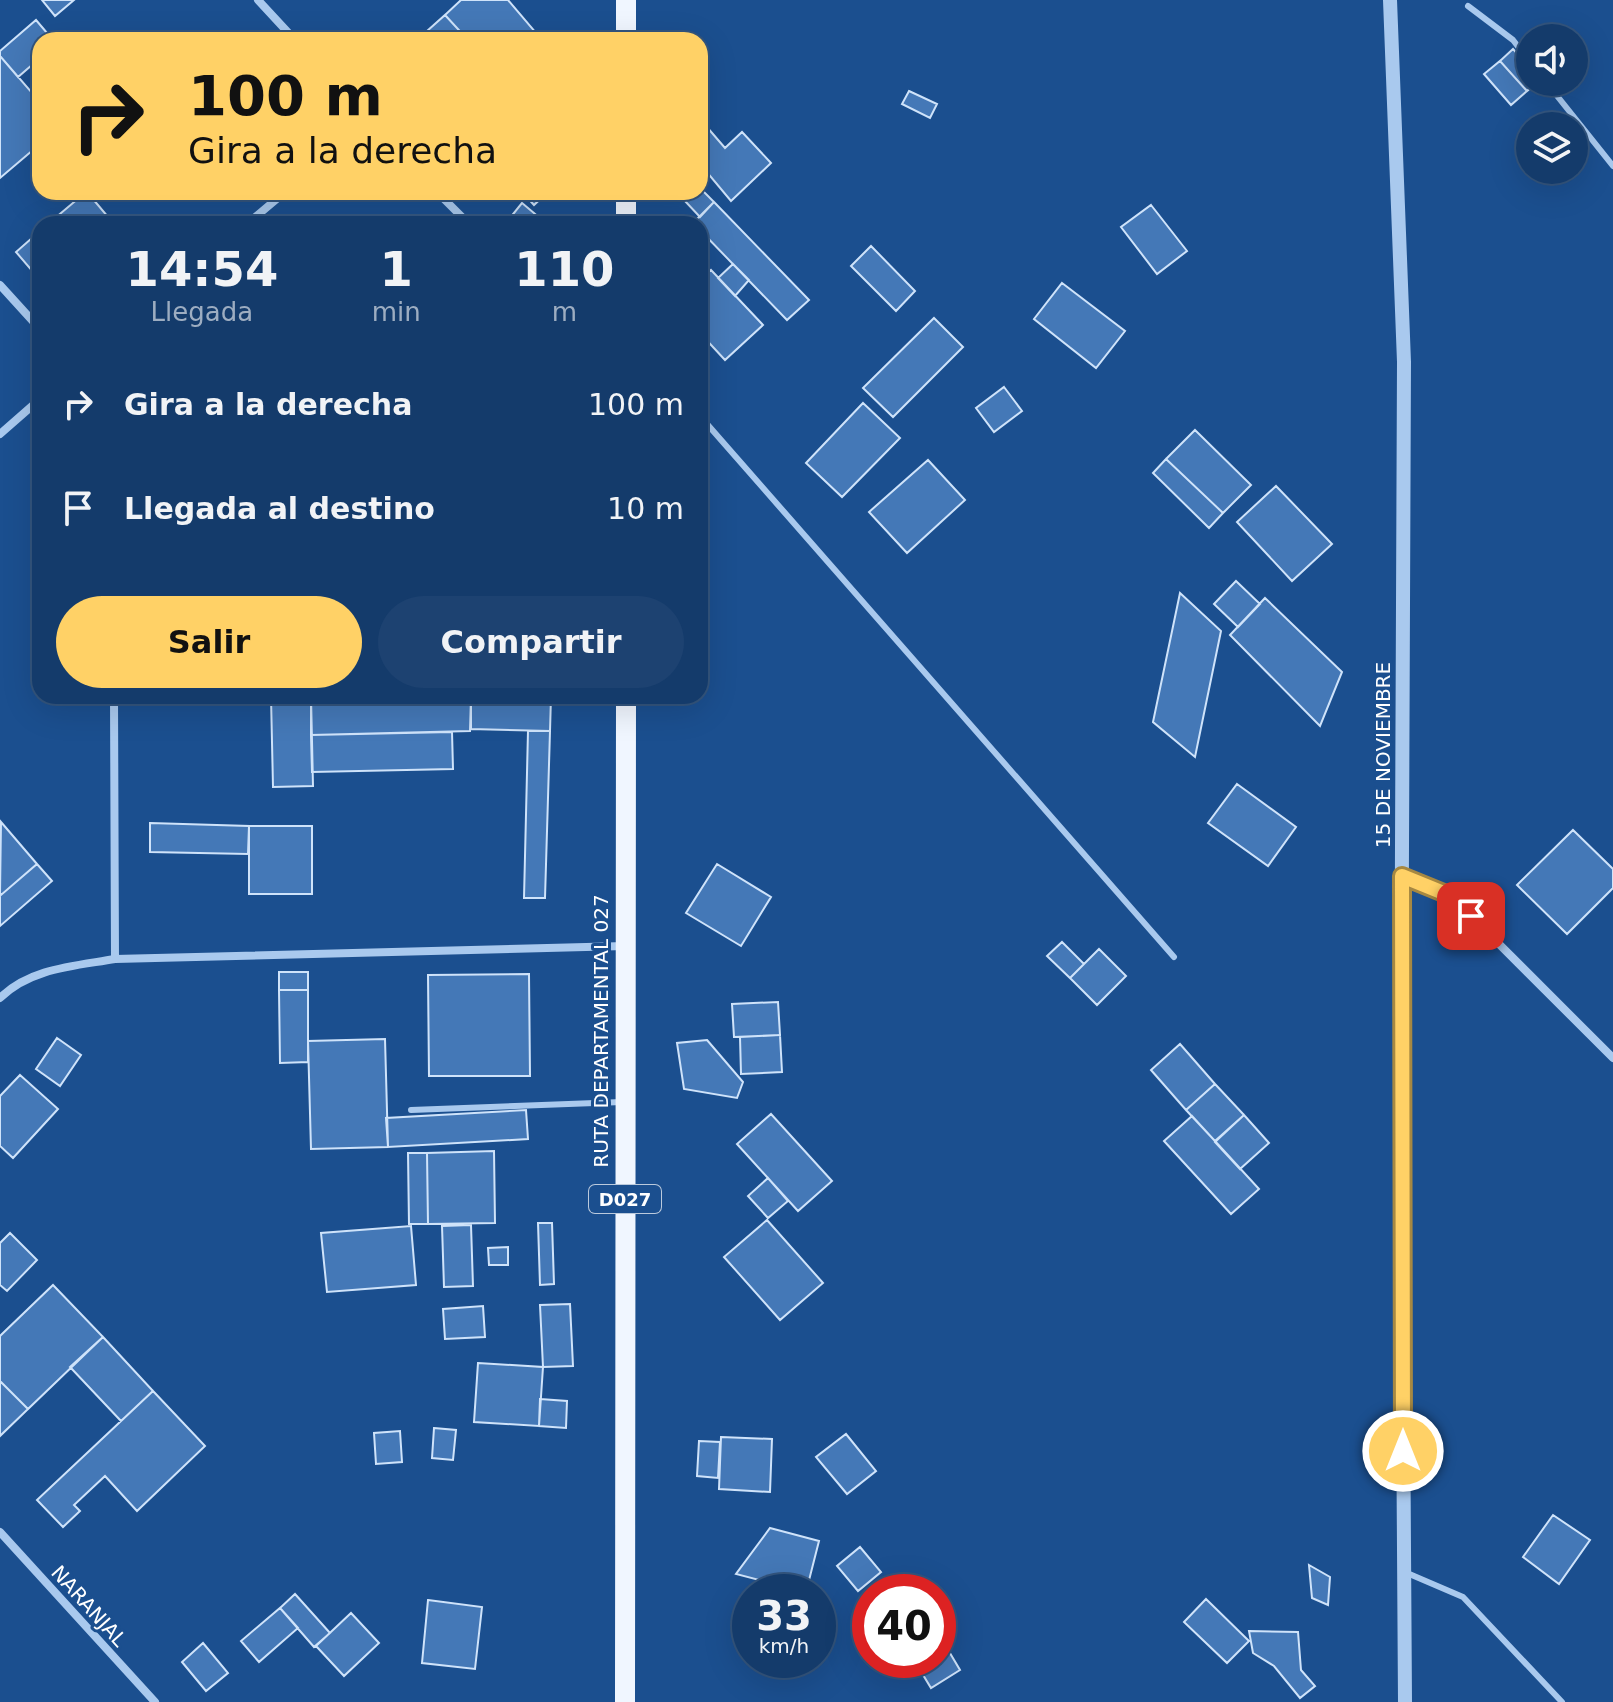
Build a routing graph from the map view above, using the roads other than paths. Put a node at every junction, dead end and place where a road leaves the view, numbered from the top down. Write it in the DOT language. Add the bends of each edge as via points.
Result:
graph roads {
  1 [pos="258,0"];
  2 [pos="626,0"];
  3 [pos="1390,0"];
  4 [pos="1468,6"];
  5 [pos="288,32"];
  6 [pos="626,32"];
  7 [pos="1516,44"];
  8 [pos="1557,96"];
  9 [pos="1613,166"];
  10 [pos="276,200"];
  11 [pos="445,200"];
  12 [pos="256,216"];
  13 [pos="461,216"];
  14 [pos="0,285"];
  15 [pos="32,320"];
  16 [pos="32,406"];
  17 [pos="708,425"];
  18 [pos="0,434"];
  19 [pos="114,704"];
  20 [pos="626,704"];
  21 [pos="1402,876"];
  22 [pos="625,946"];
  23 [pos="1174,957"];
  24 [pos="115,959"];
  25 [pos="0,998"];
  26 [pos="1613,1058"];
  27 [pos="625,1102"];
  28 [pos="411,1110"];
  29 [pos="0,1532"];
  30 [pos="1404,1571"];
  31 [pos="627,1701"];
  32 [pos="155,1702"];
  33 [pos="1405,1702"];
  34 [pos="1562,1702"];
  1 -- 5 [label="street"];
  2 -- 6 [label="main road"];
  3 -- 21 [label="street, 15 DE NOVIEMBRE" via="1404,362"];
  4 -- 7 [label="lane"];
  8 -- 9 [label="lane"];
  10 -- 12 [label="street"];
  11 -- 13 [label="street"];
  14 -- 15 [label="street"];
  16 -- 18 [label="street"];
  17 -- 23 [label="lane"];
  19 -- 24 [label="street"];
  20 -- 22 [label="main road, RUTA DEPARTAMENTAL 027 / D027"];
  21 -- 26 [label="street" via="1451,896"];
  21 -- 30 [label="street, 15 DE NOVIEMBRE"];
  22 -- 24 [label="street"];
  22 -- 27 [label="main road, RUTA DEPARTAMENTAL 027 / D027"];
  24 -- 25 [label="street" via="48,971 11,987"];
  27 -- 28 [label="lane"];
  27 -- 31 [label="main road, RUTA DEPARTAMENTAL 027 / D027"];
  29 -- 32 [label="street, NARANJAL"];
  30 -- 33 [label="street, 15 DE NOVIEMBRE"];
  30 -- 34 [label="lane" via="1463,1597"];
}
